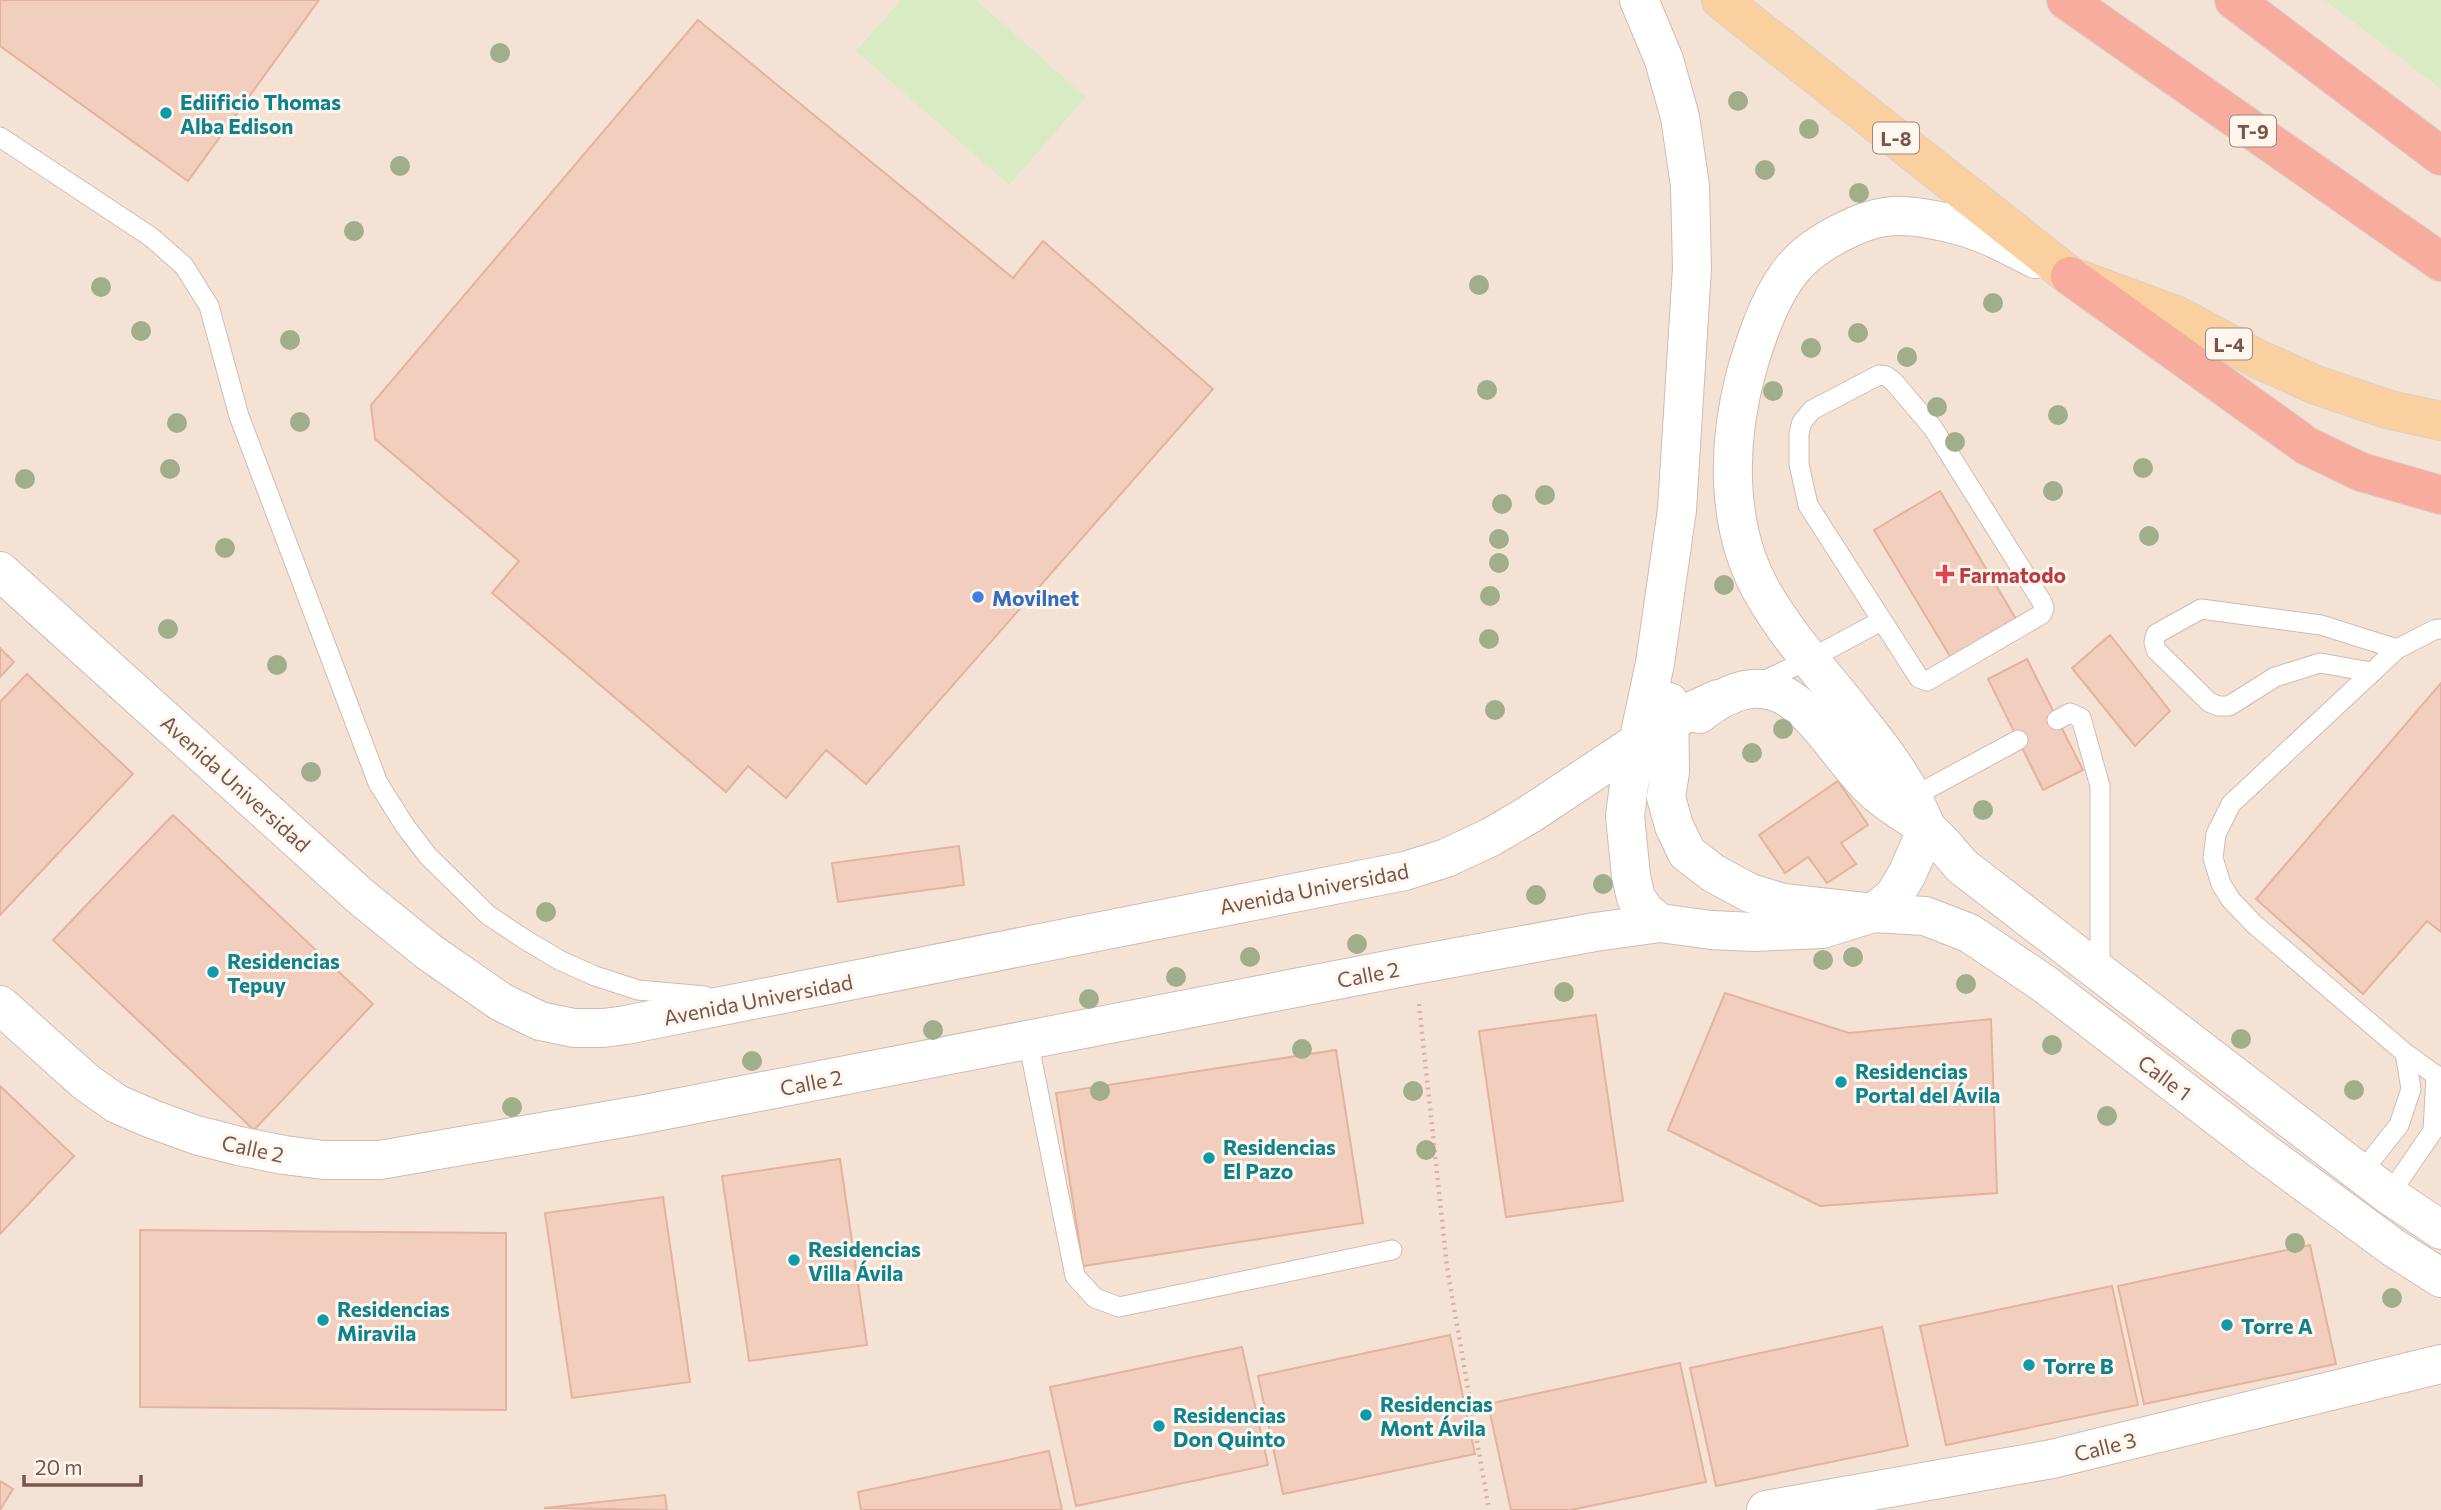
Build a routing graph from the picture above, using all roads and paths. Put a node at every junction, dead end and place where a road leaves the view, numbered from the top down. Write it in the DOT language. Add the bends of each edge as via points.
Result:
graph roads {
  1 [pos="1639,0"];
  2 [pos="1721,0"];
  3 [pos="2066,0"];
  4 [pos="2234,0"];
  5 [pos="0,136"];
  6 [pos="2441,156"];
  7 [pos="2441,262"];
  8 [pos="2070,275"];
  9 [pos="2441,421"];
  10 [pos="2441,495"];
  11 [pos="0,571"];
  12 [pos="1664,602"];
  13 [pos="1881,621"];
  14 [pos="2441,629"];
  15 [pos="2397,649"];
  16 [pos="1802,650"];
  17 [pos="2371,672"];
  18 [pos="1732,694"];
  19 [pos="2057,720"];
  20 [pos="1670,721"];
  21 [pos="2018,740"];
  22 [pos="1638,744"];
  23 [pos="1670,772"];
  24 [pos="1912,811"];
  25 [pos="1874,913"];
  26 [pos="1660,923"];
  27 [pos="1414,965"];
  28 [pos="2100,973"];
  29 [pos="758,999"];
  30 [pos="0,1005"];
  31 [pos="1028,1040"];
  32 [pos="2405,1053"];
  33 [pos="2438,1077"];
  34 [pos="2375,1184"];
  35 [pos="2441,1230"];
  36 [pos="1392,1250"];
  37 [pos="2439,1267"];
  38 [pos="2441,1364"];
  39 [pos="1489,1510"];
  40 [pos="1766,1510"];
  1 -- 12 [label="street" via="1674,90 1690,186 1692,268 1677,510"];
  2 -- 8 [label="main road, L-8"];
  3 -- 7 [label="highway, T-9"];
  4 -- 6 [label="highway"];
  5 -- 29 [label="lane" via="152,237 184,266 209,306 239,416 377,783 428,856 488,915 594,976 638,990"];
  8 -- 9 [label="main road, L-4" via="2178,316 2316,385 2390,410"];
  8 -- 10 [label="highway" via="2307,446 2361,472"];
  8 -- 16 [label="street" via="1978,231 1884,217 1824,241 1787,277 1755,340 1736,416 1733,481 1750,564 1763,594"];
  11 -- 29 [label="street, Avenida Universidad" via="360,895 501,1003 540,1021 603,1028"];
  12 -- 20 [label="street"];
  12 -- 22 [label="street"];
  13 -- 13 [label="lane" via="1919,678 1927,681 2042,614 2044,608 1933,428 1893,381 1879,375 1812,410 1802,422 1798,443 1808,506"];
  13 -- 16 [label="lane"];
  14 -- 15 [label="lane"];
  15 -- 17 [label="lane"];
  15 -- 17 [label="lane" via="2321,625 2201,609 2156,635 2154,642 2156,650 2218,706 2229,706 2275,677 2320,663"];
  16 -- 18 [label="lane"];
  16 -- 24 [label="street" via="1894,765"];
  17 -- 32 [label="lane" via="2231,804 2216,834 2213,858 2221,884 2239,908"];
  18 -- 20 [label="street, Avenida Universidad"];
  18 -- 23 [label="street" via="1694,718"];
  18 -- 24 [label="street" via="1774,691 1800,705 1870,787"];
  19 -- 28 [label="lane" via="2070,713 2081,718 2101,786"];
  20 -- 22 [label="street, Avenida Universidad"];
  20 -- 23 [label="street"];
  21 -- 24 [label="lane"];
  22 -- 26 [label="street" via="1625,816 1631,876 1636,898"];
  22 -- 29 [label="street, Avenida Universidad" via="1491,837 1405,871"];
  23 -- 25 [label="street" via="1666,797 1674,825 1687,853 1713,873 1750,893 1783,903"];
  24 -- 25 [label="street" via="1907,874 1894,896"];
  24 -- 28 [label="street, Calle 1" via="1963,867"];
  25 -- 26 [label="street, Calle 2" via="1822,929 1790,931 1711,930"];
  25 -- 37 [label="street, Calle 1" via="1925,916 1969,933 2046,985 2395,1248"];
  26 -- 27 [label="street, Calle 2"];
  27 -- 31 [label="street, Calle 2"];
  27 -- 39 [label="path" via="1447,1267"];
  28 -- 34 [label="street, Calle 1"];
  30 -- 31 [label="street, Calle 2" via="117,1104 228,1144 324,1160 380,1160 431,1152"];
  31 -- 36 [label="lane" via="1076,1276 1095,1298 1119,1307"];
  32 -- 33 [label="lane"];
  32 -- 34 [label="lane" via="2411,1090"];
  33 -- 34 [label="lane" via="2433,1131"];
  34 -- 35 [label="street, Calle 1"];
  38 -- 40 [label="street, Calle 3" via="2052,1459"];
}
